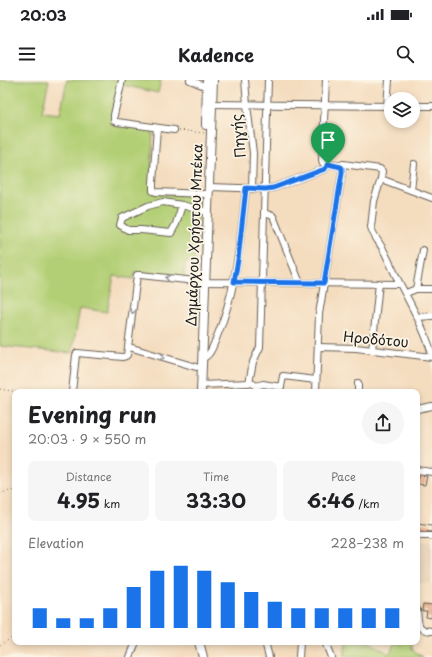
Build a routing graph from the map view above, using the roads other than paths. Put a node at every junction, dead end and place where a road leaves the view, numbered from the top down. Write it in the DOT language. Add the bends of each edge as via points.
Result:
graph roads {
  1 [pos="122,80"];
  2 [pos="190,80"];
  3 [pos="213,80"];
  4 [pos="245,80"];
  5 [pos="268,80"];
  6 [pos="326,80"];
  7 [pos="389,80"];
  8 [pos="207,84"];
  9 [pos="389,92"];
  10 [pos="209,104"];
  11 [pos="247,104"];
  12 [pos="267,105"];
  13 [pos="325,106"];
  14 [pos="384,106"];
  15 [pos="420,106"];
  16 [pos="432,106"];
  17 [pos="157,128"];
  18 [pos="174,130"];
  19 [pos="328,164"];
  20 [pos="414,164"];
  21 [pos="338,166"];
  22 [pos="381,179"];
  23 [pos="209,187"];
  24 [pos="249,188"];
  25 [pos="265,189"];
  26 [pos="411,190"];
  27 [pos="204,194"];
  28 [pos="432,198"];
  29 [pos="182,205"];
  30 [pos="203,211"];
  31 [pos="264,213"];
  32 [pos="423,250"];
  33 [pos="202,282"];
  34 [pos="234,282"];
  35 [pos="262,282"];
  36 [pos="300,283"];
  37 [pos="324,283"];
  38 [pos="379,283"];
  39 [pos="400,284"];
  40 [pos="416,289"];
  41 [pos="432,289"];
  42 [pos="406,293"];
  43 [pos="432,316"];
  44 [pos="418,317"];
  45 [pos="431,345"];
  46 [pos="129,347"];
  47 [pos="318,347"];
  48 [pos="372,350"];
  49 [pos="432,354"];
  50 [pos="432,357"];
  51 [pos="202,358"];
  52 [pos="196,367"];
  53 [pos="316,380"];
  54 [pos="249,383"];
  55 [pos="358,383"];
  56 [pos="201,388"];
  57 [pos="72,389"];
  58 [pos="195,389"];
  59 [pos="256,389"];
  60 [pos="316,389"];
  61 [pos="358,389"];
  62 [pos="432,406"];
  63 [pos="420,408"];
  64 [pos="420,470"];
  65 [pos="432,472"];
  66 [pos="420,536"];
  67 [pos="432,536"];
  68 [pos="420,628"];
  69 [pos="432,632"];
  70 [pos="135,645"];
  71 [pos="200,645"];
  72 [pos="205,645"];
  73 [pos="265,645"];
  74 [pos="300,645"];
  75 [pos="326,645"];
  76 [pos="130,657"];
  77 [pos="203,657"];
  78 [pos="208,657"];
  79 [pos="269,657"];
  80 [pos="299,657"];
  81 [pos="331,657"];
  1 -- 17 [label="street" via="114,121"];
  2 -- 8 [label="street"];
  3 -- 10 [label="main road, Δημάρχου Χρήστου Μπέκα"];
  4 -- 11 [label="street, Πηγής"];
  5 -- 12 [label="street"];
  6 -- 13 [label="street"];
  7 -- 9 [label="street"];
  8 -- 10 [label="main road, Δημάρχου Χρήστου Μπέκα"];
  10 -- 11 [label="street"];
  10 -- 23 [label="main road, Δημάρχου Χρήστου Μπέκα"];
  10 -- 27 [label="main road, Δημάρχου Χρήστου Μπέκα" via="205,133"];
  11 -- 12 [label="street"];
  11 -- 24 [label="street, Πηγής" via="253,153"];
  12 -- 13 [label="street"];
  12 -- 25 [label="street"];
  13 -- 14 [label="street"];
  13 -- 19 [label="street" via="322,160"];
  15 -- 16 [label="street"];
  17 -- 18 [label="street"];
  17 -- 27 [label="street" via="153,191"];
  19 -- 21 [label="street"];
  19 -- 25 [label="street" via="325,169"];
  20 -- 26 [label="street"];
  21 -- 22 [label="street" via="343,164 380,169"];
  21 -- 37 [label="street" via="342,168 342,173"];
  22 -- 26 [label="street"];
  22 -- 39 [label="street" via="374,201 371,227"];
  23 -- 24 [label="street"];
  23 -- 33 [label="main road, Δημάρχου Χρήστου Μπέκα"];
  24 -- 25 [label="street"];
  24 -- 34 [label="street, Πηγής"];
  25 -- 31 [label="street"];
  26 -- 28 [label="street"];
  27 -- 30 [label="main road, Δημάρχου Χρήστου Μπέκα"];
  29 -- 29 [label="street" via="163,202 148,206 122,218 120,225 128,230 171,233"];
  29 -- 30 [label="street"];
  30 -- 33 [label="main road, Δημάρχου Χρήστου Μπέκα"];
  31 -- 35 [label="street"];
  31 -- 36 [label="street" via="273,216"];
  32 -- 40 [label="street"];
  33 -- 34 [label="street"];
  33 -- 46 [label="street, one-way" via="137,275"];
  33 -- 51 [label="main road, Δημάρχου Χρήστου Μπέκα"];
  33 -- 52 [label="main road, Δημάρχου Χρήστου Μπέκα"];
  34 -- 35 [label="street"];
  34 -- 51 [label="street, Πηγής" via="223,322 208,356"];
  35 -- 36 [label="street"];
  35 -- 54 [label="street" via="260,347 253,362"];
  36 -- 37 [label="street"];
  37 -- 38 [label="street"];
  37 -- 47 [label="street" via="319,314"];
  38 -- 39 [label="street"];
  38 -- 48 [label="street"];
  39 -- 42 [label="street"];
  40 -- 41 [label="street"];
  40 -- 42 [label="street"];
  42 -- 44 [label="street"];
  43 -- 44 [label="street"];
  44 -- 45 [label="street"];
  45 -- 49 [label="street"];
  46 -- 52 [label="street, one-way"];
  46 -- 57 [label="street" via="127,355 123,357 77,353"];
  47 -- 48 [label="street, Ηροδότου"];
  47 -- 53 [label="street"];
  48 -- 50 [label="street, Ηροδότου"];
  51 -- 56 [label="main road, Δημάρχου Χρήστου Μπέκα"];
  52 -- 58 [label="main road, Δημάρχου Χρήστου Μπέκα"];
  53 -- 59 [label="street" via="283,376 281,387 259,384"];
  53 -- 60 [label="street"];
  54 -- 56 [label="street"];
  54 -- 59 [label="street" via="254,384"];
  55 -- 61 [label="street"];
  62 -- 63 [label="street"];
  64 -- 65 [label="street"];
  66 -- 67 [label="street"];
  68 -- 69 [label="street"];
  70 -- 76 [label="street"];
  71 -- 77 [label="main road"];
  72 -- 78 [label="main road"];
  73 -- 79 [label="street"];
  74 -- 80 [label="street"];
  75 -- 81 [label="street"];
}
